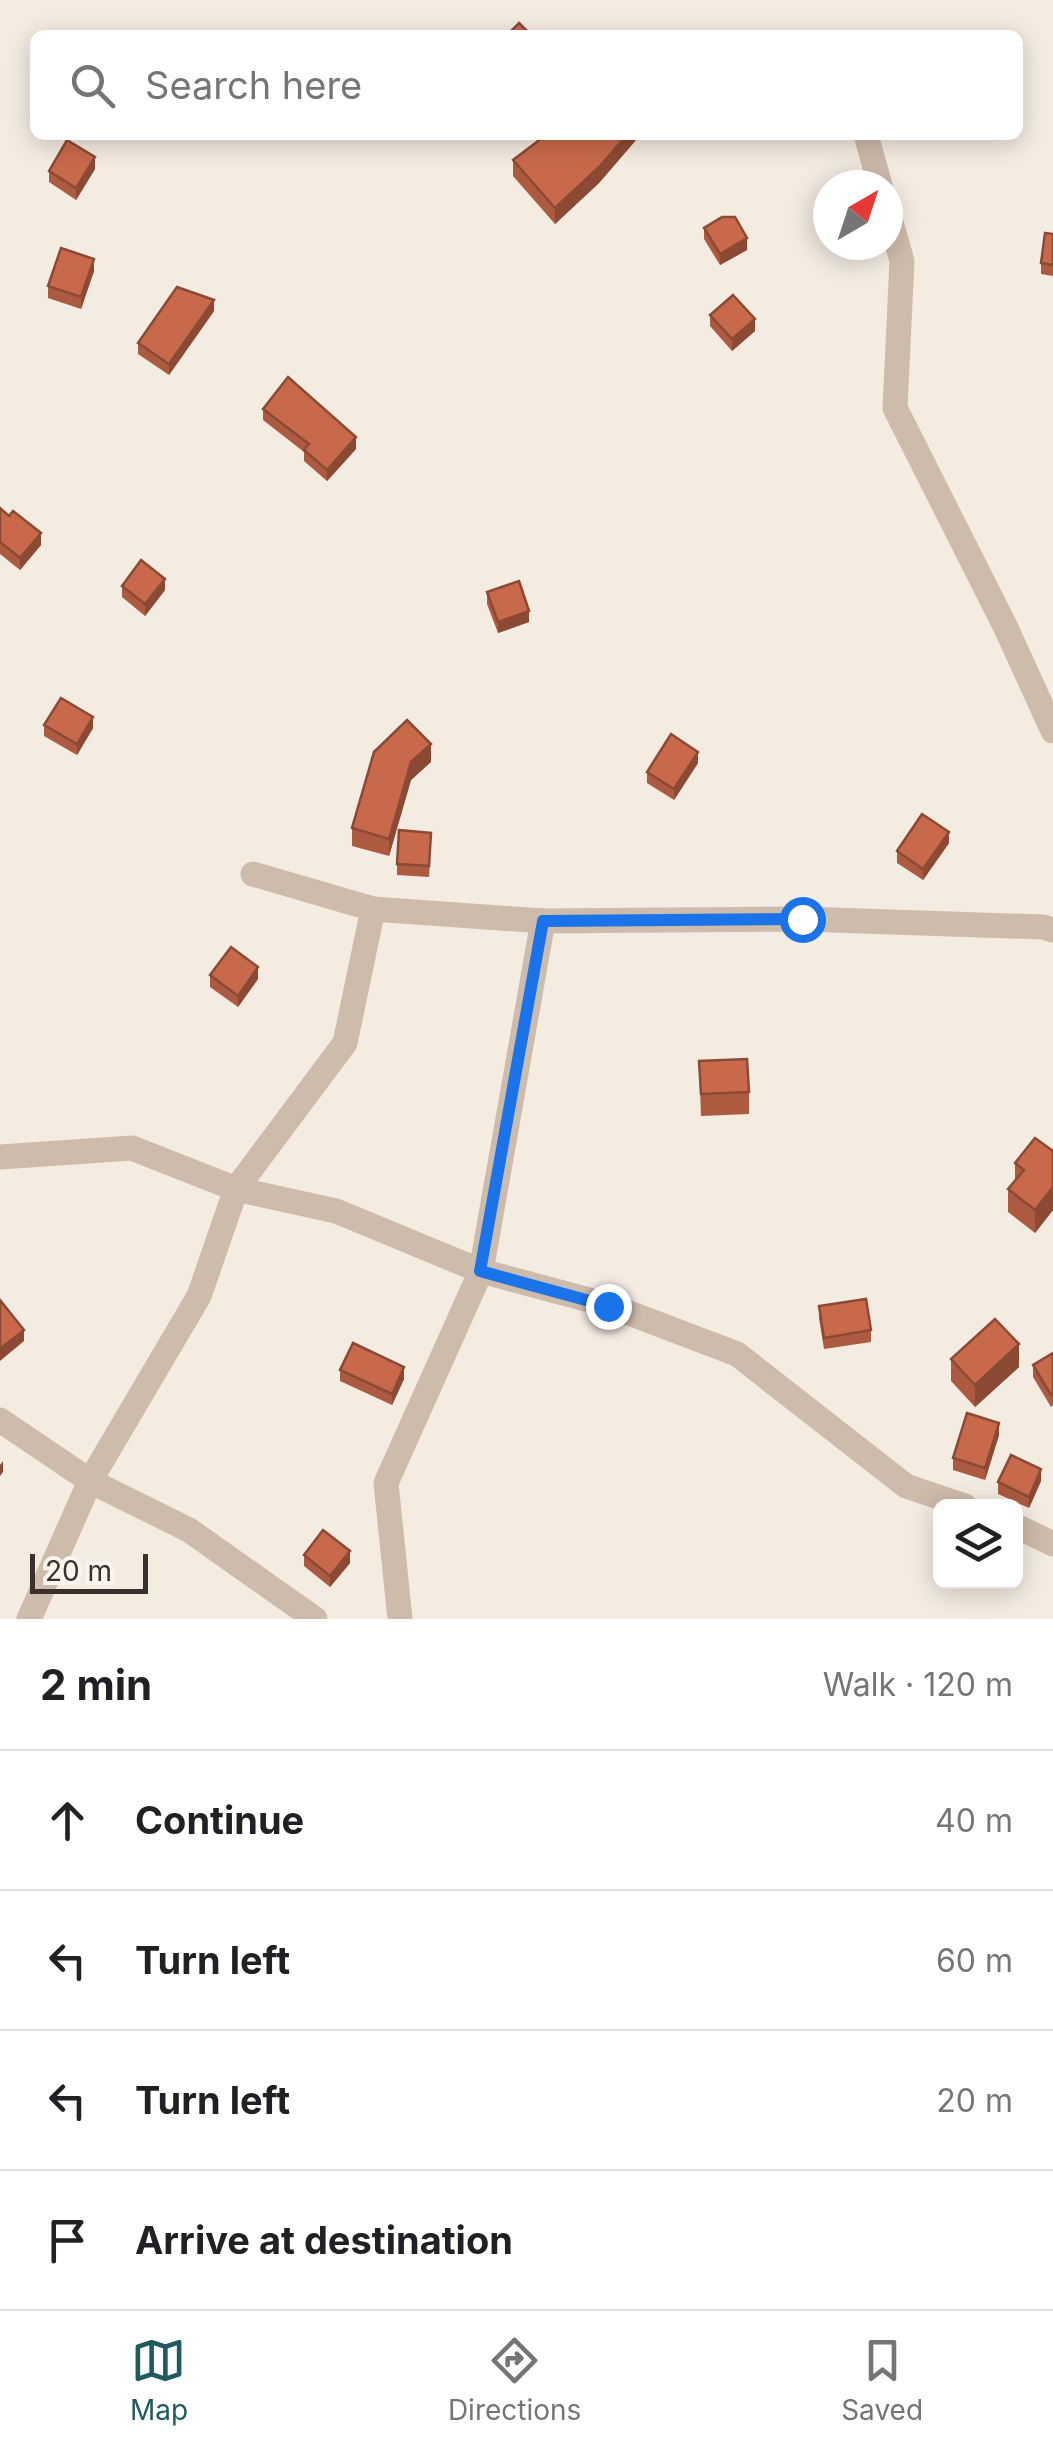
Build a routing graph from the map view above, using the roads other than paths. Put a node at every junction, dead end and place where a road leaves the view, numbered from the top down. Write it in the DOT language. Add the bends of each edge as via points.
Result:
graph roads {
  1 [pos="867,140"];
  2 [pos="876,170"];
  3 [pos="902,260"];
  4 [pos="1053,731"];
  5 [pos="252,874"];
  6 [pos="373,909"];
  7 [pos="543,921"];
  8 [pos="1053,930"];
  9 [pos="0,1157"];
  10 [pos="236,1189"];
  11 [pos="480,1271"];
  12 [pos="0,1420"];
  13 [pos="90,1480"];
  14 [pos="944,1499"];
  15 [pos="1023,1529"];
  16 [pos="1053,1544"];
  17 [pos="28,1619"];
  18 [pos="315,1619"];
  19 [pos="400,1619"];
  1 -- 2 [label="street"];
  3 -- 4 [label="street" via="896,408"];
  5 -- 6 [label="street"];
  6 -- 7 [label="street"];
  6 -- 10 [label="street" via="345,1043"];
  7 -- 8 [label="street" via="802,919"];
  7 -- 11 [label="street"];
  9 -- 10 [label="street" via="132,1148"];
  10 -- 11 [label="street" via="336,1210"];
  10 -- 13 [label="street" via="199,1296"];
  11 -- 14 [label="street" via="608,1306 737,1354 906,1486"];
  11 -- 19 [label="street" via="386,1483"];
  12 -- 13 [label="street"];
  13 -- 17 [label="street"];
  13 -- 18 [label="street" via="189,1530"];
  15 -- 16 [label="street"];
}
